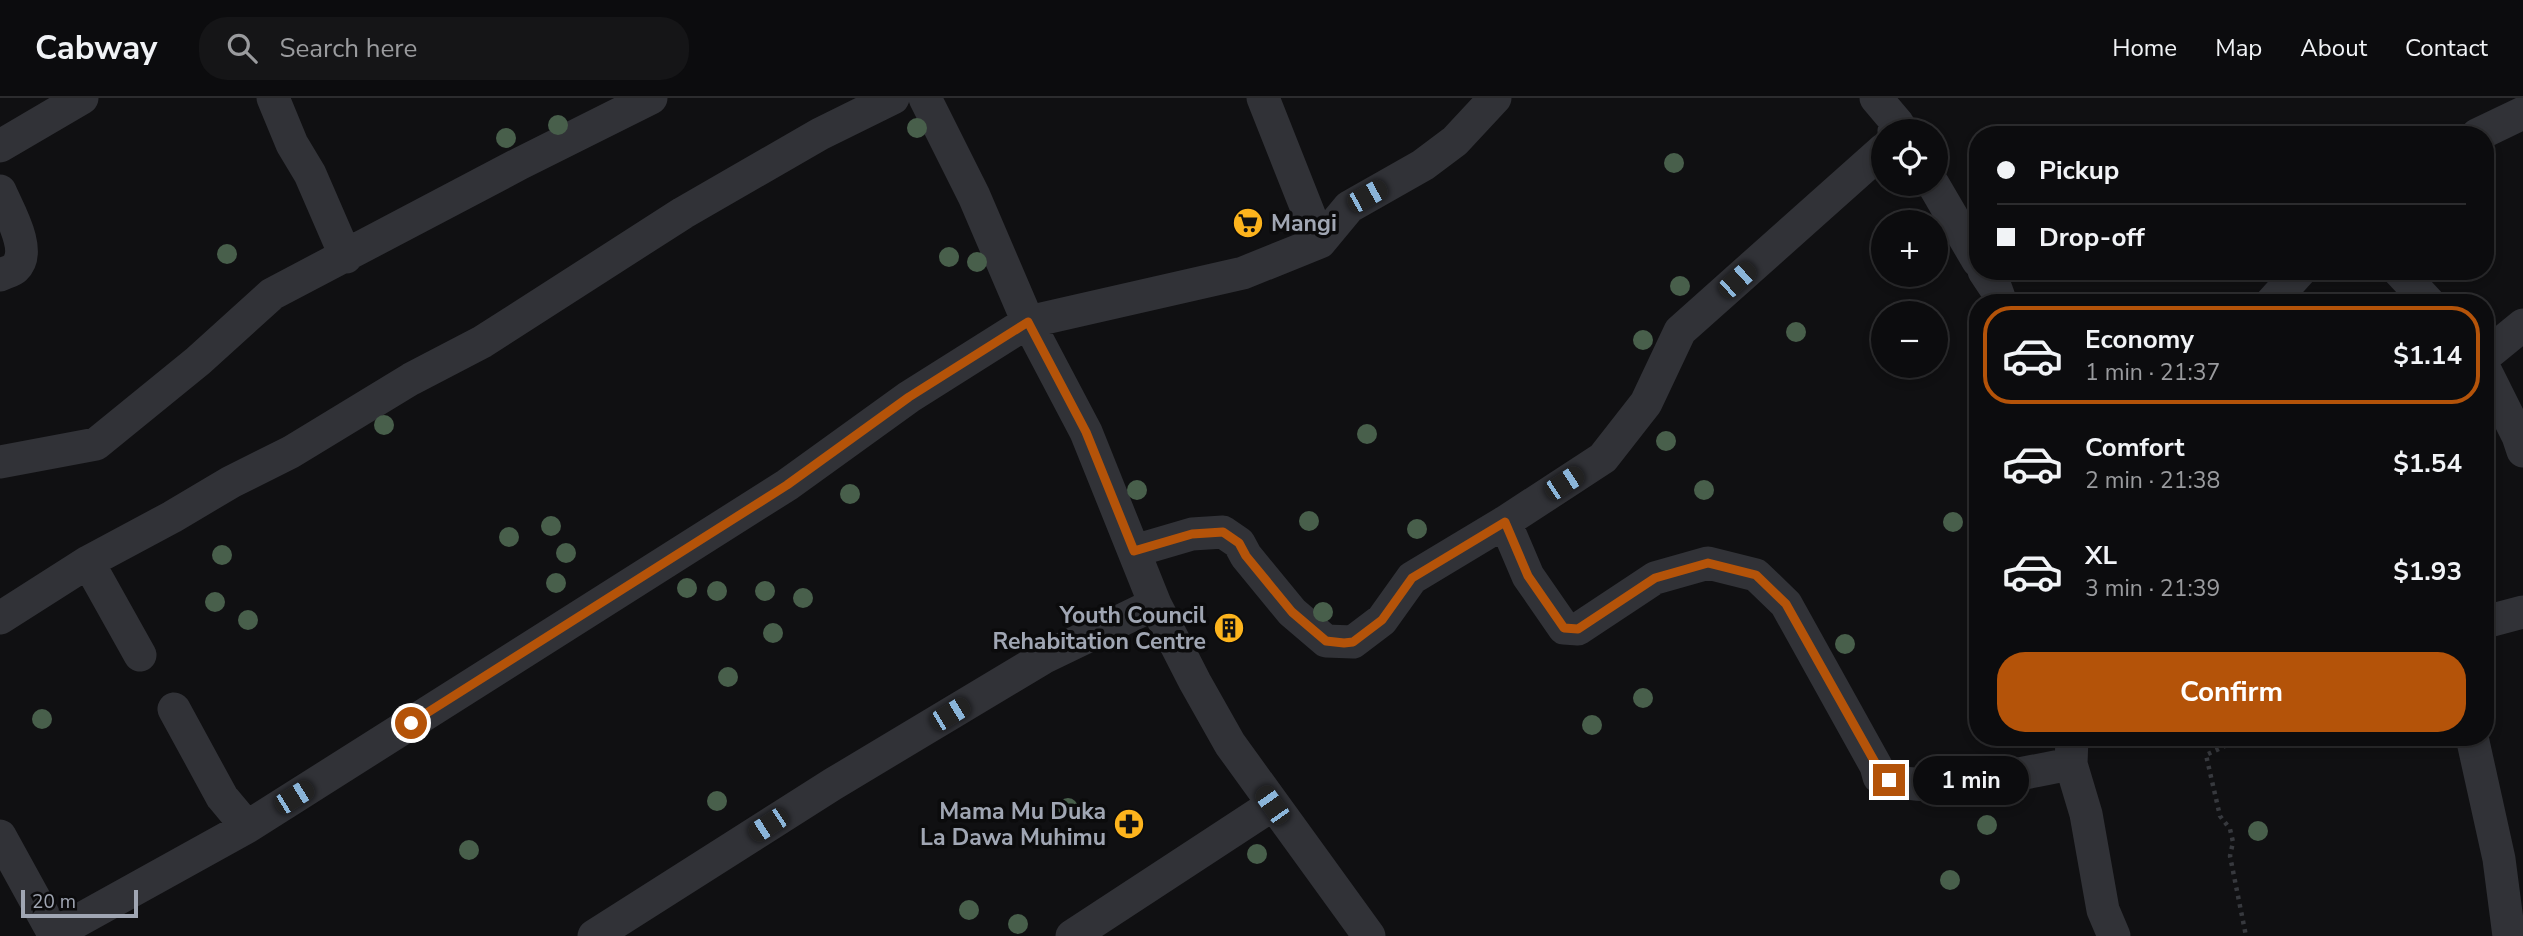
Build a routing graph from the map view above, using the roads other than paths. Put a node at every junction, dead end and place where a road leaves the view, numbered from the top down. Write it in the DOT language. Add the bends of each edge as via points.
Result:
graph roads {
  1 [pos="82,98"];
  2 [pos="273,98"];
  3 [pos="651,98"];
  4 [pos="893,98"];
  5 [pos="925,98"];
  6 [pos="1263,98"];
  7 [pos="1495,98"];
  8 [pos="1876,98"];
  9 [pos="2523,113"];
  10 [pos="1886,119"];
  11 [pos="2494,127"];
  12 [pos="0,146"];
  13 [pos="1871,155"];
  14 [pos="0,191"];
  15 [pos="1940,196"];
  16 [pos="1320,242"];
  17 [pos="1969,246"];
  18 [pos="346,257"];
  19 [pos="0,275"];
  20 [pos="2292,280"];
  21 [pos="2407,280"];
  22 [pos="2279,294"];
  23 [pos="2421,294"];
  24 [pos="1028,322"];
  25 [pos="2523,325"];
  26 [pos="2494,349"];
  27 [pos="2494,388"];
  28 [pos="2523,451"];
  29 [pos="0,461"];
  30 [pos="1505,522"];
  31 [pos="1134,551"];
  32 [pos="89,562"];
  33 [pos="1155,604"];
  34 [pos="2523,612"];
  35 [pos="0,618"];
  36 [pos="2494,620"];
  37 [pos="140,655"];
  38 [pos="174,709"];
  39 [pos="2474,746"];
  40 [pos="2071,750"];
  41 [pos="1272,805"];
  42 [pos="247,827"];
  43 [pos="0,836"];
  44 [pos="44,929"];
  45 [pos="593,936"];
  46 [pos="1072,936"];
  47 [pos="1369,936"];
  48 [pos="2114,936"];
  49 [pos="2509,936"];
  1 -- 12 [label="street"];
  2 -- 18 [label="street"];
  3 -- 18 [label="street"];
  4 -- 32 [label="street" via="682,213 482,342"];
  5 -- 24 [label="street" via="974,196"];
  6 -- 16 [label="street"];
  7 -- 16 [label="street" via="1455,141 1423,165 1349,207"];
  8 -- 10 [label="street"];
  9 -- 11 [label="street"];
  13 -- 30 [label="street" via="1680,331 1646,403 1604,457"];
  14 -- 19 [label="street" via="23,247 15,269"];
  15 -- 17 [label="street"];
  16 -- 24 [label="street" via="1243,273"];
  18 -- 29 [label="street" via="272,294 96,444"];
  20 -- 22 [label="street"];
  21 -- 23 [label="street"];
  24 -- 31 [label="street" via="1086,432"];
  24 -- 42 [label="street" via="909,397 787,485"];
  25 -- 26 [label="street"];
  27 -- 28 [label="street"];
  30 -- 31 [label="street" via="1412,578 1382,620 1353,642 1344,643 1326,641 1292,612 1239,543 1223,532 1192,534"];
  30 -- 40 [label="street" via="1528,576 1564,628 1578,629 1655,578 1708,563 1756,575 1786,604 1879,777 1952,785"];
  31 -- 33 [label="street"];
  32 -- 35 [label="street"];
  32 -- 37 [label="street"];
  33 -- 41 [label="street" via="1230,744"];
  33 -- 45 [label="street" via="1043,658"];
  34 -- 36 [label="street"];
  38 -- 42 [label="street" via="222,797"];
  39 -- 49 [label="street" via="2499,859"];
  40 -- 48 [label="street" via="2103,910"];
  41 -- 46 [label="street"];
  41 -- 47 [label="street"];
  42 -- 44 [label="street"];
  43 -- 44 [label="street"];
}
